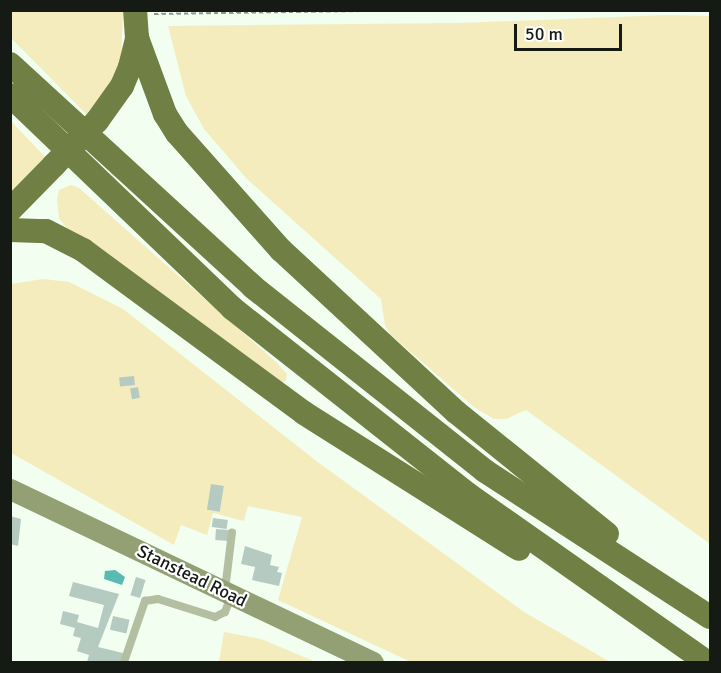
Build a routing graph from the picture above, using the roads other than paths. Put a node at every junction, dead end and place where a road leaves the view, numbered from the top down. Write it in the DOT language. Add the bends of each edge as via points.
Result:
graph roads {
  1 [pos="136,12"];
  2 [pos="137,38"];
  3 [pos="10,64"];
  4 [pos="10,95"];
  5 [pos="10,210"];
  6 [pos="10,230"];
  7 [pos="10,489"];
  8 [pos="232,532"];
  9 [pos="228,593"];
  10 [pos="707,615"];
  11 [pos="678,646"];
  12 [pos="123,663"];
  13 [pos="373,663"];
  14 [pos="707,663"];
  1 -- 2 [label="highway"];
  2 -- 5 [label="highway, bridge" via="122,86 97,121"];
  2 -- 10 [label="highway" via="165,114 177,133 281,250 456,412"];
  3 -- 10 [label="highway" via="252,287 429,427 485,471"];
  4 -- 11 [label="highway" via="232,308 469,495"];
  6 -- 11 [label="highway" via="46,231 83,250 313,419 400,477"];
  7 -- 9 [label="main road, Stanstead Road"];
  8 -- 9 [label="lane"];
  9 -- 12 [label="lane" via="225,612 215,617 158,599 145,601"];
  9 -- 13 [label="main road, Stanstead Road"];
  11 -- 14 [label="highway"];
}
